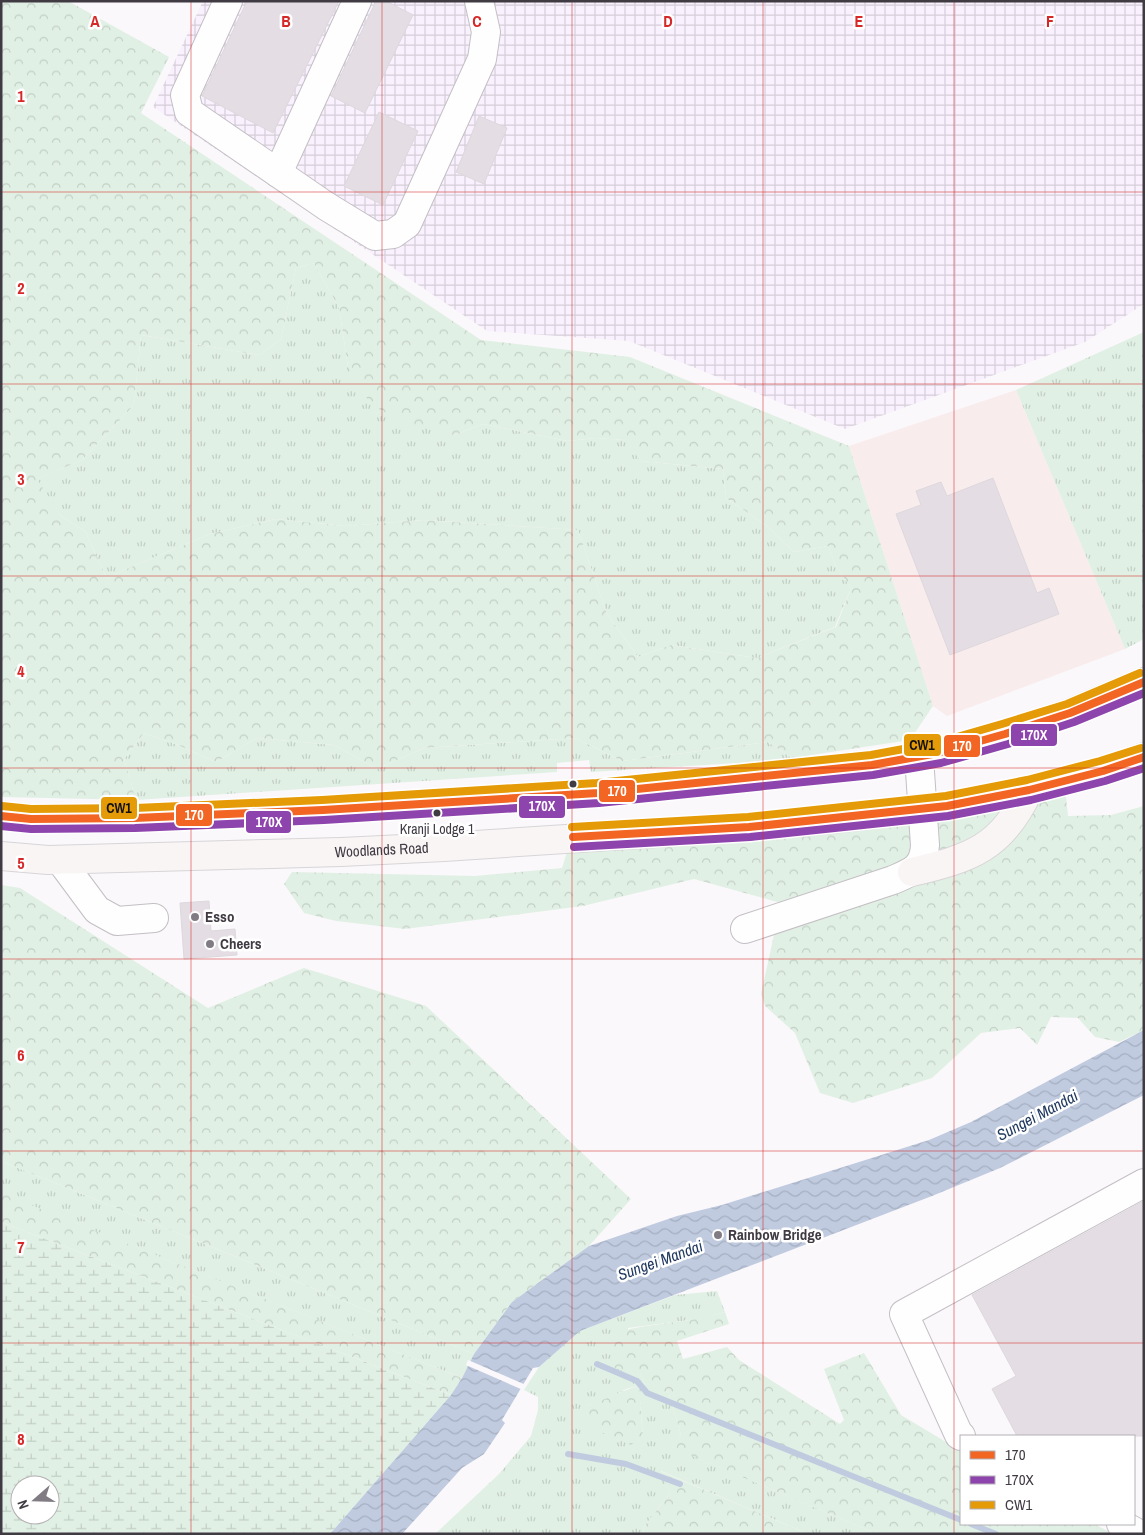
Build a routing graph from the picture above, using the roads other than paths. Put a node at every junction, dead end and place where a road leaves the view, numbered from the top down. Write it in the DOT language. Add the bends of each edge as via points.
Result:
graph roads {
  1 [pos="228,1"];
  2 [pos="357,1"];
  3 [pos="479,1"];
  4 [pos="278,173"];
  5 [pos="1144,682"];
  6 [pos="919,757"];
  7 [pos="1144,757"];
  8 [pos="1029,790"];
  9 [pos="922,808"];
  10 [pos="1,816"];
  11 [pos="1,856"];
  12 [pos="60,860"];
  13 [pos="912,872"];
  14 [pos="154,918"];
  15 [pos="745,930"];
  16 [pos="1144,1183"];
  17 [pos="960,1436"];
  18 [pos="1123,1525"];
  19 [pos="1139,1534"];
  1 -- 4 [label="lane" via="185,95 189,112"];
  2 -- 4 [label="lane"];
  3 -- 4 [label="lane" via="486,32 482,59 407,224 393,234 376,236"];
  5 -- 6 [label="main road" via="1070,713"];
  6 -- 9 [label="lane"];
  6 -- 10 [label="main road" via="872,765 598,793 135,818 32,819"];
  7 -- 8 [label="main road, Woodlands Road"];
  8 -- 9 [label="main road, Woodlands Road"];
  8 -- 13 [label="main road" via="1020,810 1000,835 986,846 952,862"];
  9 -- 12 [label="main road, Woodlands Road" via="749,827 444,847"];
  9 -- 13 [label="lane" via="924,855"];
  11 -- 12 [label="main road, Woodlands Road"];
  12 -- 14 [label="lane" via="97,910 117,921"];
  13 -- 15 [label="lane"];
  16 -- 17 [label="lane" via="904,1314"];
  18 -- 19 [label="lane"];
}
